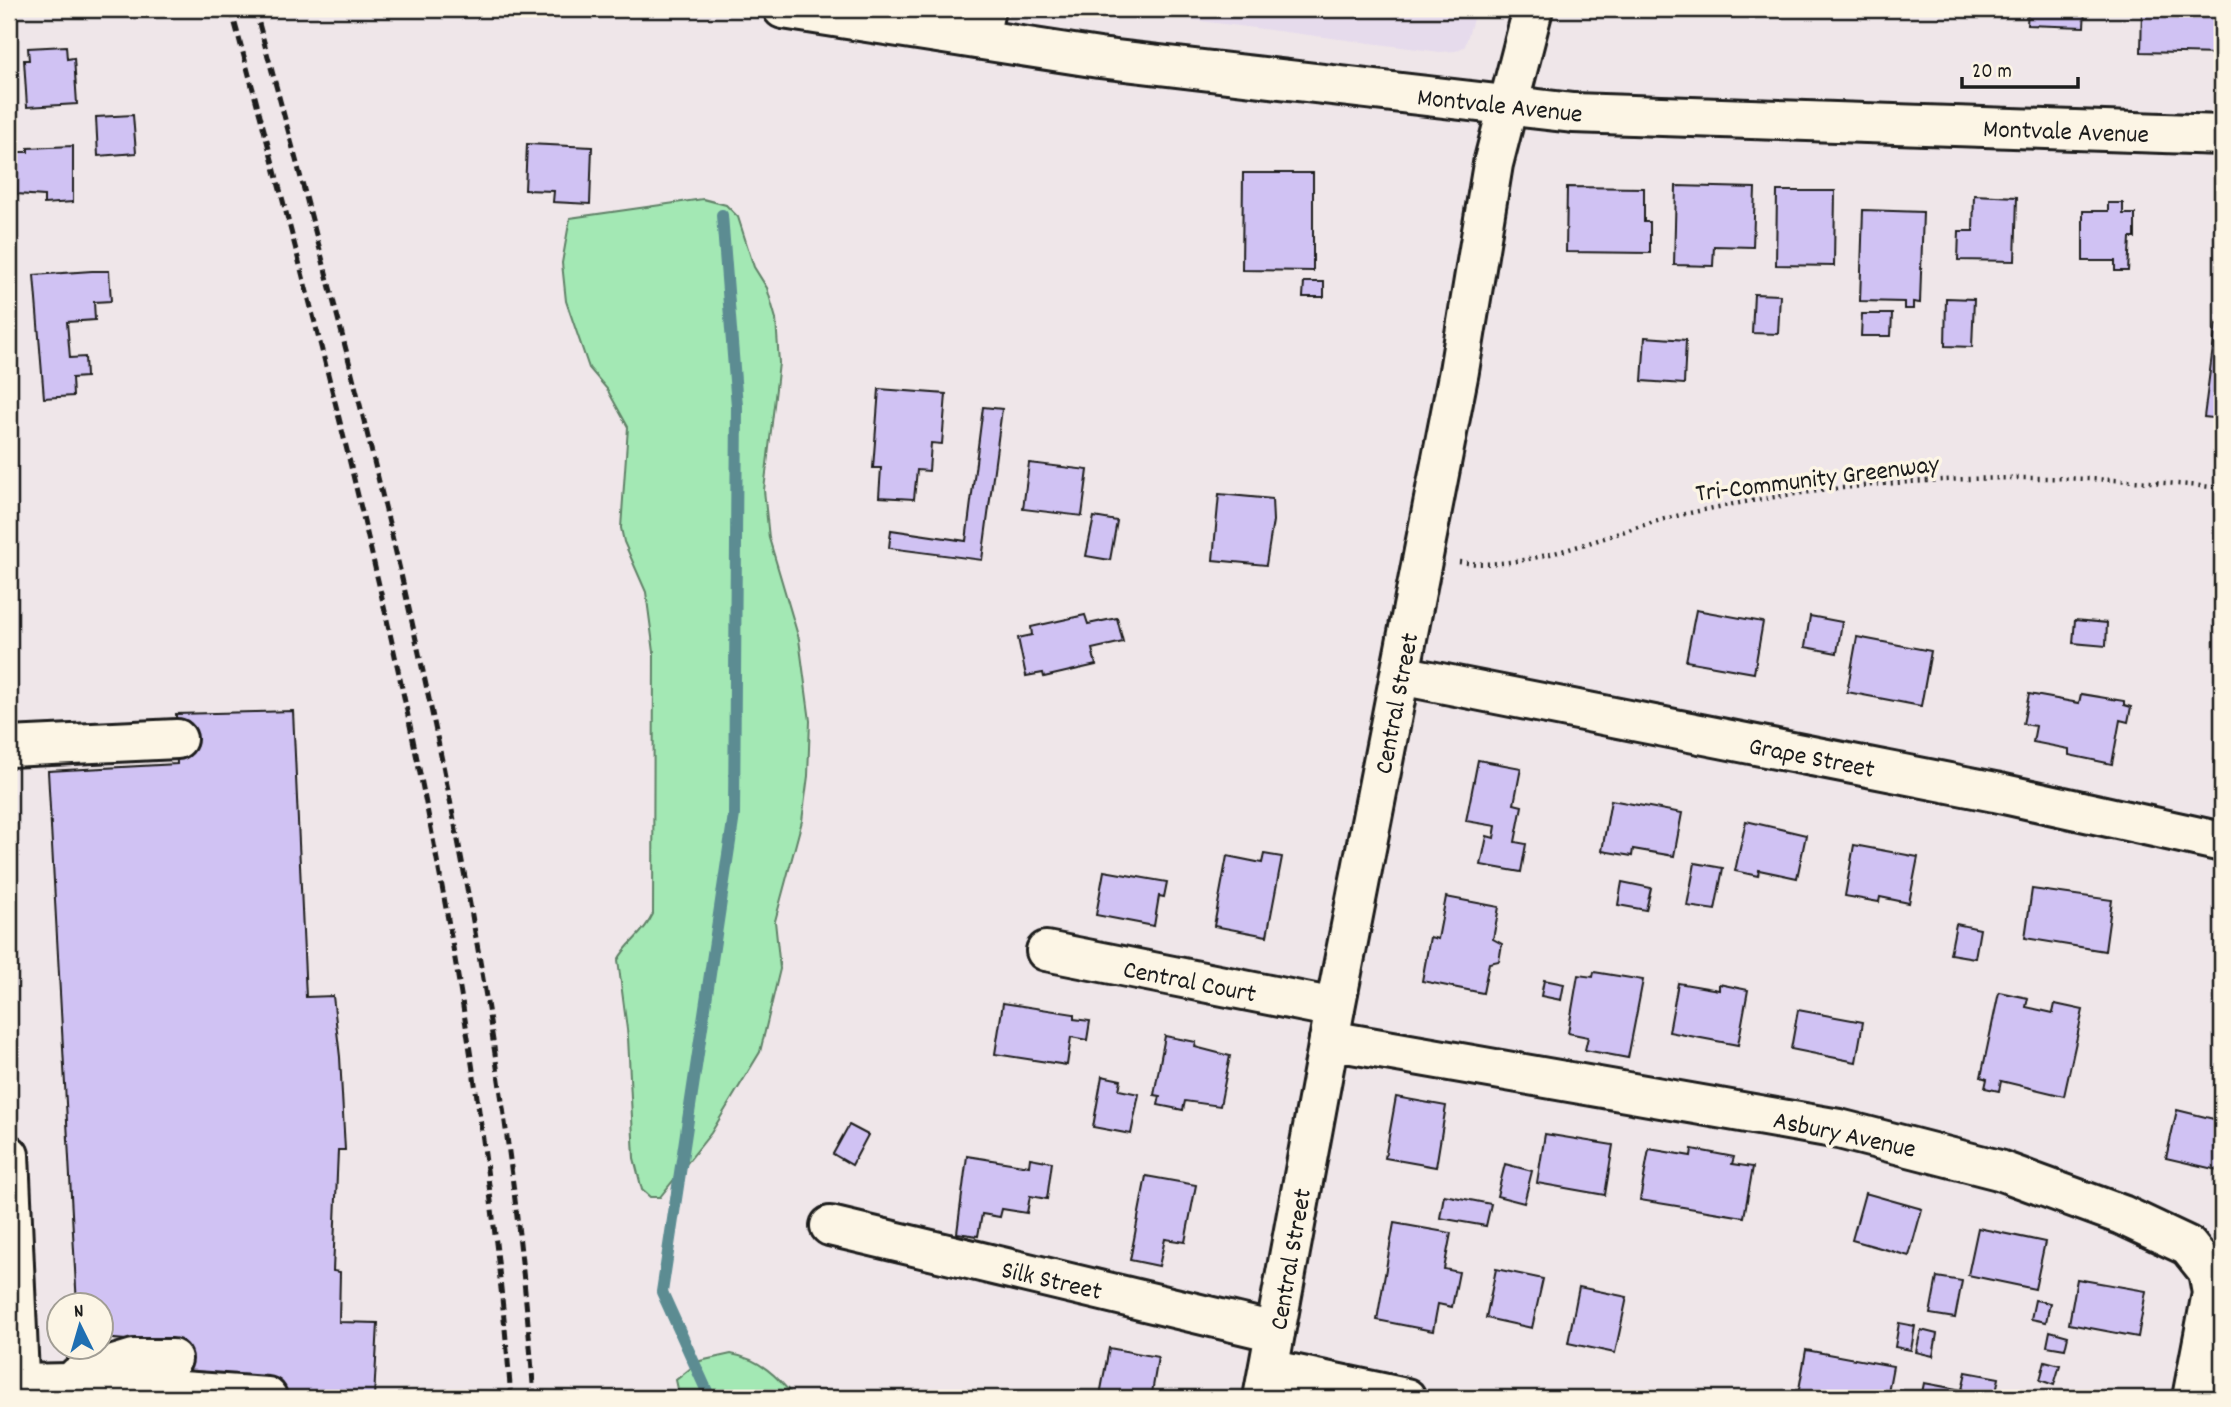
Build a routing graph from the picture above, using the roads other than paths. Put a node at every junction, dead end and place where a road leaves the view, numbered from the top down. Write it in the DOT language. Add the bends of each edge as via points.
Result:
graph roads {
  1 [pos="783,9"];
  2 [pos="1533,9"];
  3 [pos="982,24"];
  4 [pos="1509,103"];
  5 [pos="2222,135"];
  6 [pos="1400,676"];
  7 [pos="177,740"];
  8 [pos="9,747"];
  9 [pos="2222,842"];
  10 [pos="1046,951"];
  11 [pos="1332,1024"];
  12 [pos="9,1155"];
  13 [pos="830,1226"];
  14 [pos="172,1359"];
  15 [pos="1269,1366"];
  16 [pos="32,1389"];
  17 [pos="267,1397"];
  18 [pos="1406,1398"];
  19 [pos="2192,1398"];
  1 -- 3 [label="street, Montvale Avenue"];
  2 -- 4 [label="street, Central Street"];
  3 -- 4 [label="street, Montvale Avenue" via="1212,72"];
  4 -- 5 [label="street, Montvale Avenue" via="1573,113"];
  4 -- 6 [label="street, Central Street" via="1493,164 1459,372"];
  6 -- 9 [label="street, Grape Street" via="1995,792"];
  6 -- 11 [label="street, Central Street"];
  7 -- 8 [label="street"];
  10 -- 11 [label="street, Central Court"];
  11 -- 15 [label="street, Central Street"];
  11 -- 19 [label="street, Asbury Avenue" via="1839,1129 1999,1170 2122,1214 2188,1246 2208,1271 2212,1293"];
  12 -- 16 [label="street"];
  13 -- 15 [label="street, Silk Street"];
  14 -- 16 [label="street" via="134,1359"];
  15 -- 18 [label="street, Silk Street"];
  16 -- 17 [label="street"];
}
